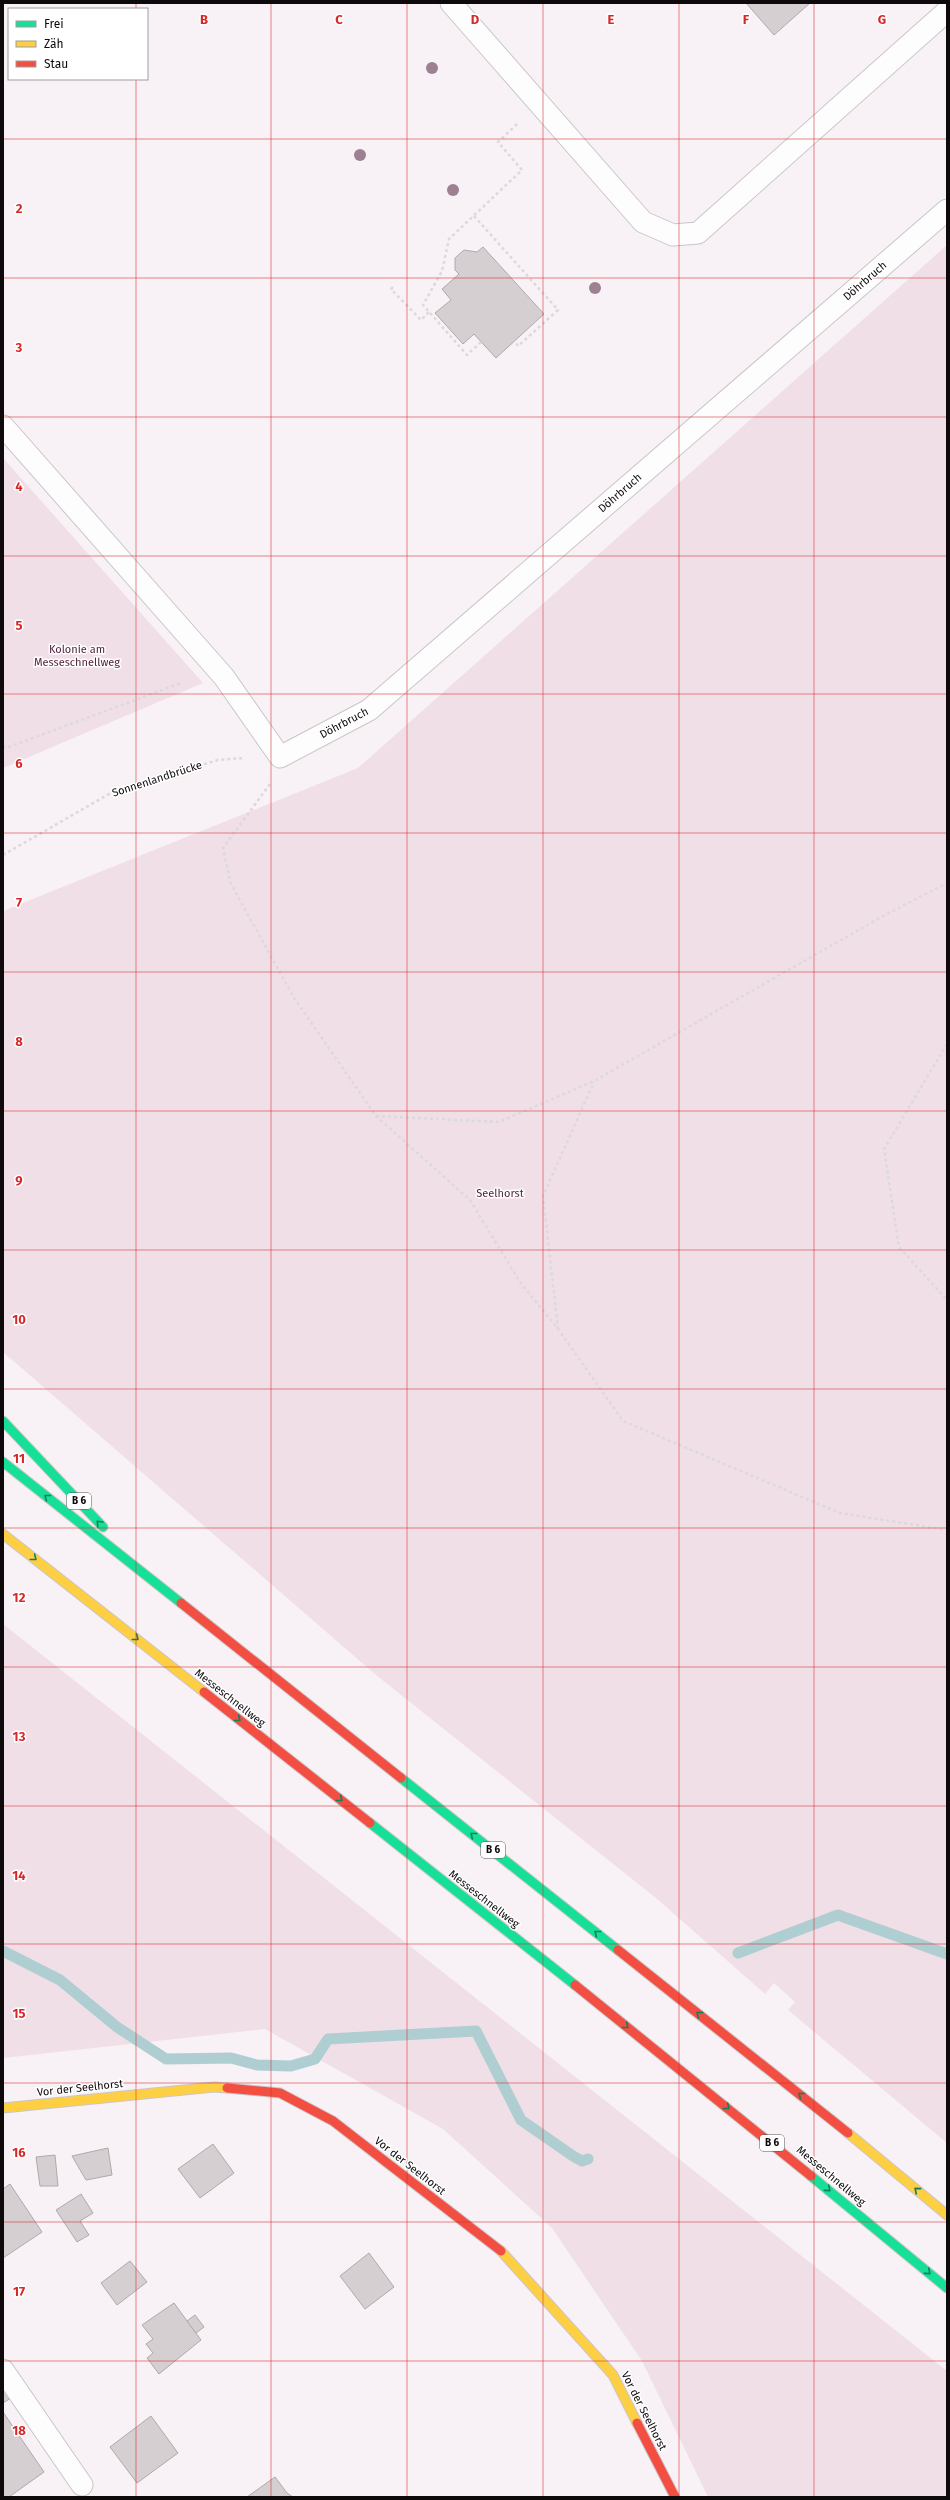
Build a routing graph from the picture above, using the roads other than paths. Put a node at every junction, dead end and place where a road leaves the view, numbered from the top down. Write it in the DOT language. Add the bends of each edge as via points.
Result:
graph roads {
  1 [pos="452,3"];
  2 [pos="947,11"];
  3 [pos="947,210"];
  4 [pos="3,426"];
  5 [pos="3,1421"];
  6 [pos="3,1462"];
  7 [pos="3,1534"];
  8 [pos="154,1582"];
  9 [pos="3,2108"];
  10 [pos="947,2215"];
  11 [pos="947,2288"];
  12 [pos="3,2370"];
  13 [pos="82,2485"];
  14 [pos="675,2497"];
  1 -- 2 [label="lane" via="643,222 673,236 698,233"];
  3 -- 4 [label="lane, Döhrbruch" via="369,710 280,757 224,677"];
  8 -- 5 [label="main road, B 6, one-way"];
  8 -- 6 [label="main road, one-way"];
  7 -- 11 [label="main road, Messeschnellweg / B 6, one-way" via="602,2006"];
  10 -- 8 [label="main road, B 6, one-way" via="831,2119"];
  9 -- 14 [label="main road, Vor der Seelhorst" via="214,2087 280,2093 333,2121 502,2252 613,2375"];
  12 -- 13 [label="lane"];
}
